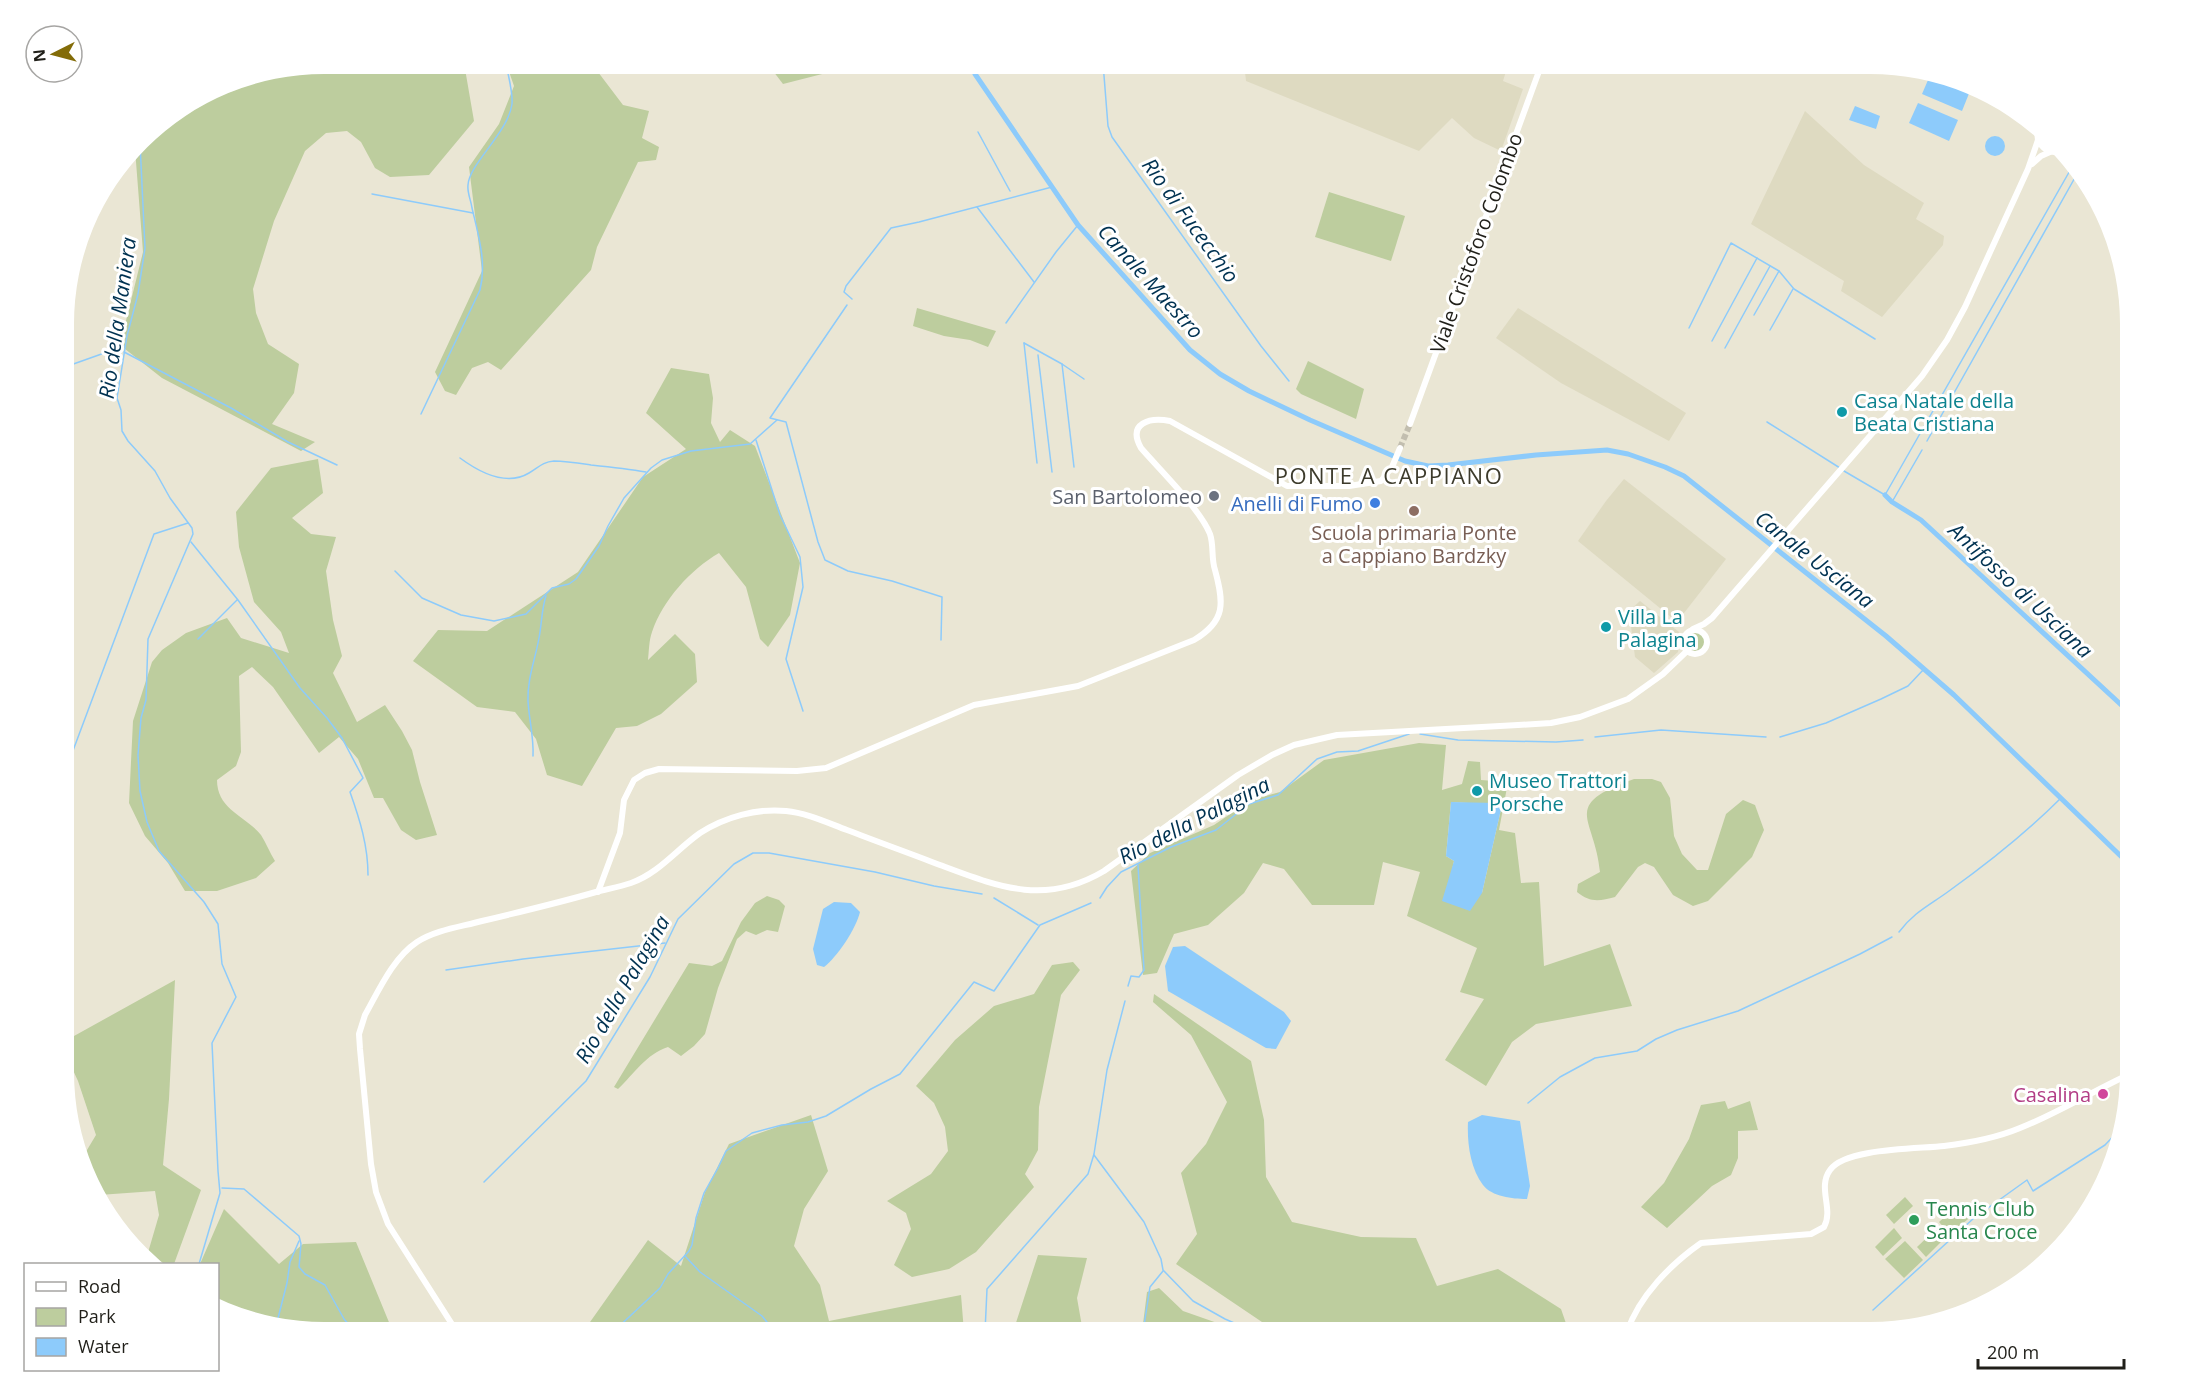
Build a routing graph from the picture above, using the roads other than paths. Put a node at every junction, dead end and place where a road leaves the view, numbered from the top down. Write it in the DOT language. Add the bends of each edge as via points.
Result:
graph roads {
  1 [pos="1538,74"];
  2 [pos="2038,140"];
  3 [pos="2051,151"];
  4 [pos="2052,152"];
  5 [pos="2028,169"];
  6 [pos="1410,424"];
  7 [pos="1400,448"];
  8 [pos="1712,618"];
  9 [pos="1693,629"];
  10 [pos="1707,636"];
  11 [pos="1687,651"];
  12 [pos="598,892"];
  13 [pos="2120,1079"];
  14 [pos="451,1322"];
  15 [pos="1630,1322"];
  1 -- 6 [label="main road, Viale Cristoforo Colombo"];
  2 -- 3 [label="main road"];
  2 -- 5 [label="main road"];
  4 -- 5 [label="main road" via="2041,156"];
  5 -- 8 [label="main road" via="1965,306 1922,376"];
  7 -- 12 [label="main road" via="1384,479 1349,486 1287,486 1170,421 1152,419 1143,423 1137,436 1141,448 1200,517 1211,537 1222,594 1217,621 1207,632 1078,686 974,705 826,768 659,769 645,773 634,780 624,800 620,833"];
  8 -- 9 [label="main road"];
  8 -- 10 [label="main road"];
  9 -- 10 [label="main road"];
  9 -- 11 [label="main road" via="1683,640"];
  10 -- 11 [label="main road" via="1704,651"];
  11 -- 12 [label="main road" via="1628,699 1580,717 1551,723 1337,735 1294,745 1248,769 1104,871 1070,887 1033,891 994,885 826,822 787,811 763,811 732,818 699,834 645,877"];
  12 -- 14 [label="main road" via="451,929 417,942 404,952 365,1015 359,1034 370,1164 381,1207"];
  13 -- 15 [label="main road" via="1998,1135 1869,1153 1840,1162 1825,1179 1828,1216 1824,1227 1811,1234 1701,1243 1642,1301"];
}
